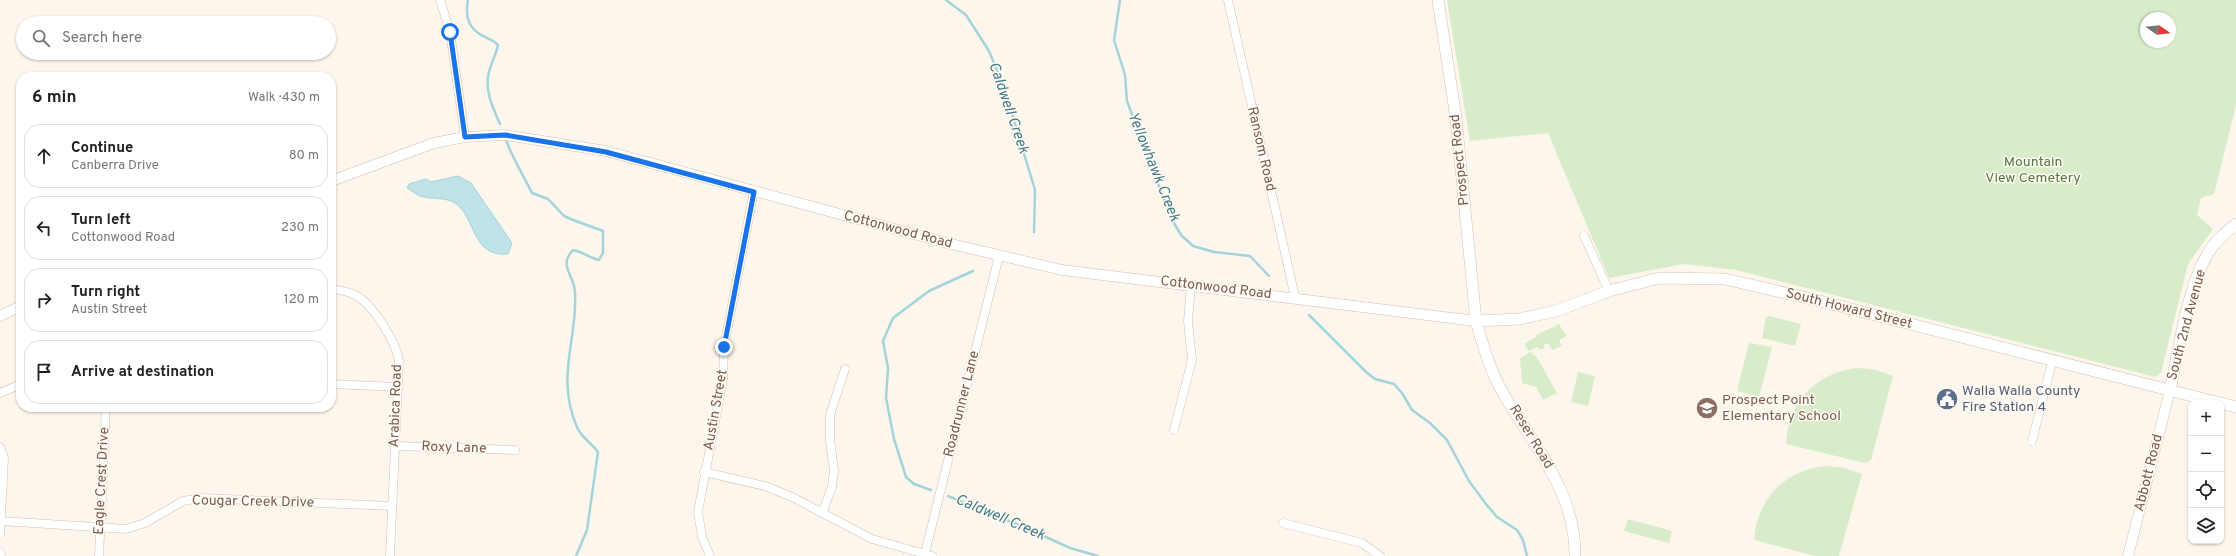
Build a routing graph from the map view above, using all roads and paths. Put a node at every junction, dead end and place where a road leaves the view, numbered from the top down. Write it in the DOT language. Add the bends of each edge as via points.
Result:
graph roads {
  1 [pos="440,0"];
  2 [pos="1228,0"];
  3 [pos="1438,0"];
  4 [pos="465,137"];
  5 [pos="336,179"];
  6 [pos="754,192"];
  7 [pos="2236,224"];
  8 [pos="1584,236"];
  9 [pos="999,256"];
  10 [pos="1192,285"];
  11 [pos="336,290"];
  12 [pos="1609,291"];
  13 [pos="1295,297"];
  14 [pos="16,308"];
  15 [pos="0,316"];
  16 [pos="1476,321"];
  17 [pos="2052,362"];
  18 [pos="845,369"];
  19 [pos="336,384"];
  20 [pos="16,386"];
  21 [pos="397,387"];
  22 [pos="2170,390"];
  23 [pos="0,393"];
  24 [pos="2208,400"];
  25 [pos="2224,404"];
  26 [pos="2236,407"];
  27 [pos="106,412"];
  28 [pos="1174,430"];
  29 [pos="2032,441"];
  30 [pos="394,446"];
  31 [pos="0,447"];
  32 [pos="515,450"];
  33 [pos="704,472"];
  34 [pos="392,506"];
  35 [pos="822,513"];
  36 [pos="1,521"];
  37 [pos="1282,523"];
  38 [pos="100,527"];
  39 [pos="0,534"];
  40 [pos="0,552"];
  41 [pos="928,554"];
  42 [pos="1,556"];
  43 [pos="100,556"];
  44 [pos="390,556"];
  45 [pos="710,556"];
  46 [pos="1380,556"];
  47 [pos="1575,556"];
  48 [pos="2128,556"];
  1 -- 4 [label="street" via="450,32"];
  2 -- 13 [label="street, Ransom Road"];
  3 -- 16 [label="main road, Prospect Road" via="1456,118"];
  4 -- 5 [label="street, Cottonwood Road" via="434,143"];
  4 -- 6 [label="street, Cottonwood Road" via="505,135 606,152"];
  6 -- 9 [label="street, Cottonwood Road"];
  6 -- 33 [label="street, Austin Street" via="724,347 723,379"];
  7 -- 22 [label="main road, South 2nd Avenue" via="2223,234 2207,255 2195,284"];
  8 -- 12 [label="street"];
  9 -- 10 [label="street, Cottonwood Road" via="1062,270"];
  9 -- 41 [label="street, Roadrunner Lane"];
  10 -- 13 [label="street, Cottonwood Road"];
  10 -- 28 [label="street" via="1188,321 1192,360"];
  11 -- 21 [label="street, Arabica Road" via="355,295 365,302 392,339 399,361"];
  12 -- 16 [label="main road, South Howard Street" via="1556,310 1519,319"];
  12 -- 17 [label="main road, South Howard Street" via="1659,278 1725,279 1820,301"];
  13 -- 16 [label="street, Cottonwood Road"];
  14 -- 15 [label="street"];
  16 -- 47 [label="main road, Reser Road" via="1498,384 1547,460 1560,486 1568,509"];
  17 -- 22 [label="main road, South Howard Street"];
  17 -- 29 [label="street"];
  18 -- 35 [label="street" via="830,415 834,470 832,487"];
  19 -- 21 [label="street"];
  20 -- 23 [label="street"];
  21 -- 30 [label="street, Arabica Road"];
  22 -- 24 [label="main road, South Howard Street"];
  22 -- 48 [label="street, Abbott Road"];
  25 -- 26 [label="main road, South Howard Street"];
  27 -- 38 [label="street, Eagle Crest Drive"];
  30 -- 32 [label="street, Roxy Lane"];
  30 -- 34 [label="street, Arabica Road"];
  31 -- 36 [label="street" via="4,458"];
  33 -- 35 [label="street" via="765,486"];
  33 -- 45 [label="street, Austin Street" via="698,512 702,537"];
  34 -- 38 [label="street, Cougar Creek Drive" via="201,498 183,501 145,523 126,529"];
  34 -- 44 [label="street, Arabica Road"];
  35 -- 41 [label="street" via="872,539"];
  36 -- 38 [label="street, Cougar Creek Drive"];
  36 -- 39 [label="street"];
  37 -- 46 [label="street" via="1362,543"];
  38 -- 43 [label="street, Eagle Crest Drive"];
  40 -- 42 [label="street"];
}
